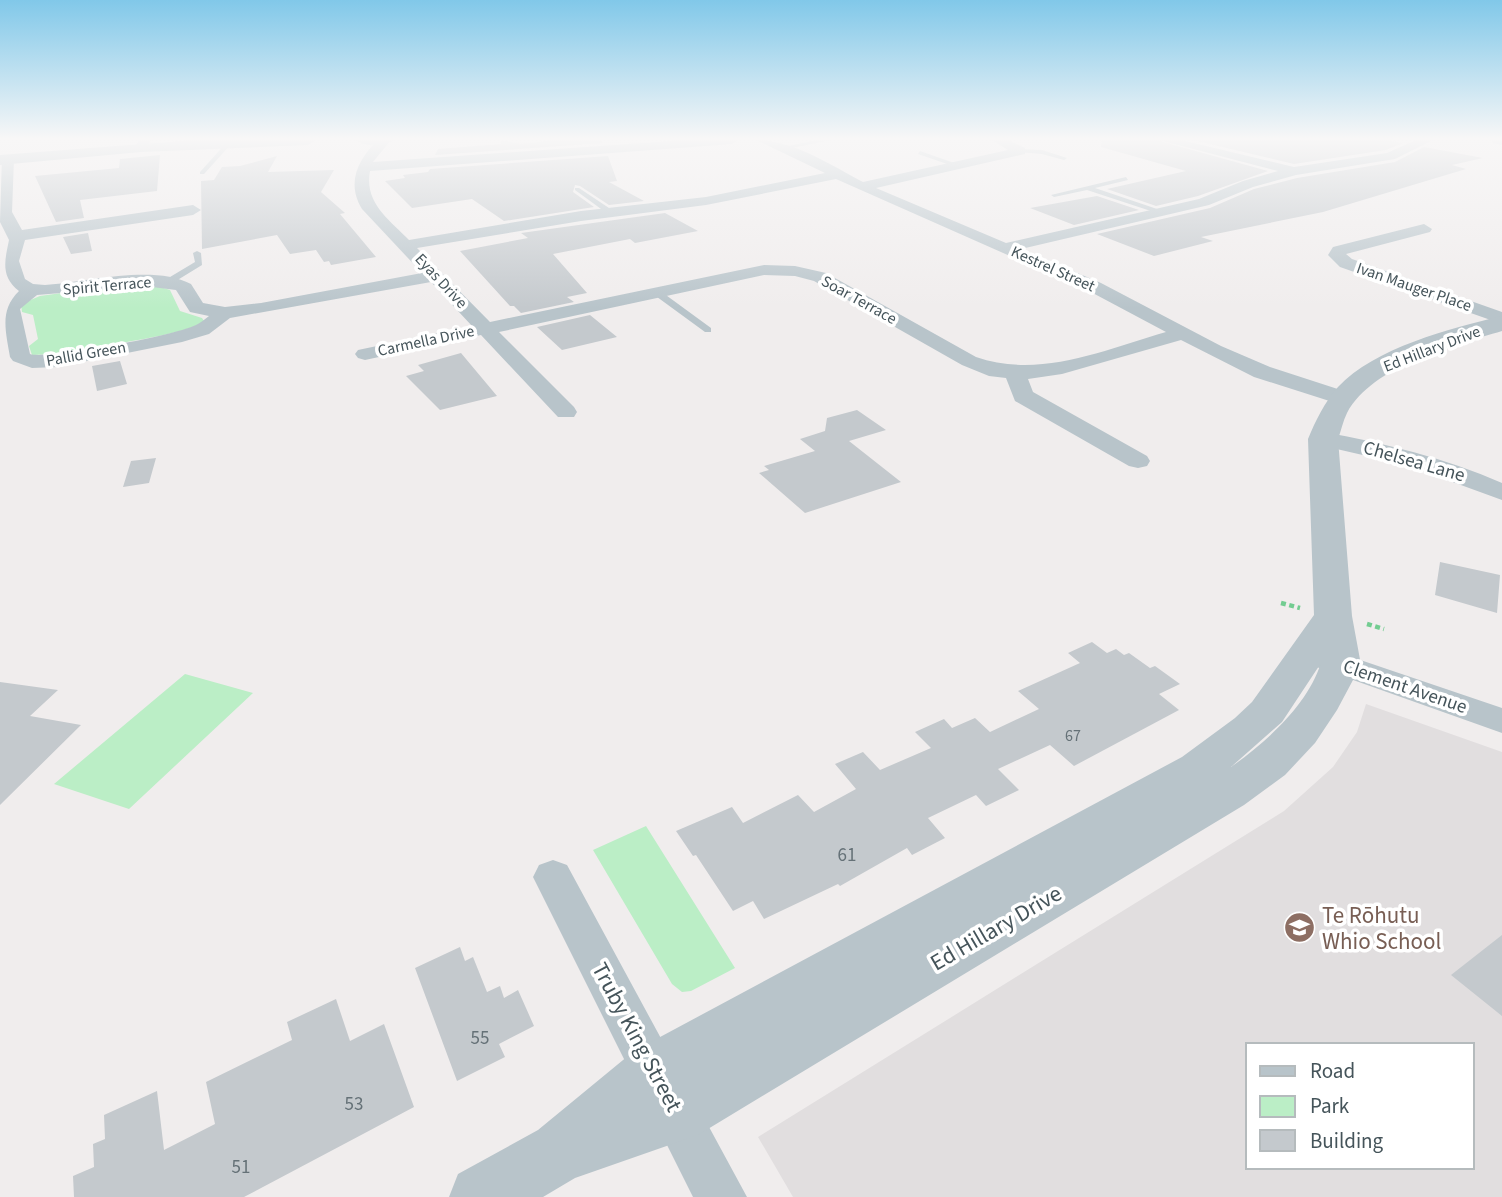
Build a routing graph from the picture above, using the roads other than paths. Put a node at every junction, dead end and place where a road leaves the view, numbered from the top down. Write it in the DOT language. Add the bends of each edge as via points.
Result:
graph roads {
  1 [pos="5,196"];
  2 [pos="363,196"];
  3 [pos="588,196"];
  4 [pos="732,196"];
  5 [pos="882,196"];
  6 [pos="1111,196"];
  7 [pos="1219,196"];
  8 [pos="193,210"];
  9 [pos="611,212"];
  10 [pos="1160,213"];
  11 [pos="1424,229"];
  12 [pos="17,236"];
  13 [pos="408,246"];
  14 [pos="1006,248"];
  15 [pos="198,253"];
  16 [pos="437,276"];
  17 [pos="168,282"];
  18 [pos="33,290"];
  19 [pos="656,292"];
  20 [pos="225,313"];
  21 [pos="1502,320"];
  22 [pos="486,328"];
  23 [pos="708,330"];
  24 [pos="1181,334"];
  25 [pos="365,354"];
  26 [pos="1015,373"];
  27 [pos="1342,398"];
  28 [pos="566,412"];
  29 [pos="1323,439"];
  30 [pos="1138,461"];
  31 [pos="1502,492"];
  32 [pos="1327,645"];
  33 [pos="1502,721"];
  34 [pos="553,877"];
  35 [pos="666,1092"];
  36 [pos="481,1197"];
  37 [pos="721,1197"];
  1 -- 12 [label="street" via="7,221"];
  2 -- 13 [label="street, Eyas Drive" via="367,206"];
  3 -- 9 [label="lane"];
  4 -- 9 [label="street"];
  5 -- 14 [label="street, Kestrel Street"];
  6 -- 10 [label="lane"];
  7 -- 10 [label="street"];
  8 -- 12 [label="street"];
  9 -- 13 [label="street"];
  10 -- 14 [label="street"];
  11 -- 21 [label="street, Ivan Mauger Place" via="1336,255 1346,264"];
  12 -- 18 [label="street" via="10,258 16,281"];
  13 -- 16 [label="street, Eyas Drive"];
  14 -- 24 [label="street, Kestrel Street" via="1136,307"];
  15 -- 17 [label="lane" via="200,263"];
  16 -- 20 [label="street, Spirit Terrace"];
  16 -- 22 [label="street, Eyas Drive"];
  17 -- 18 [label="street, Spirit Terrace"];
  17 -- 20 [label="street, Spirit Terrace" via="188,290 197,308"];
  18 -- 20 [label="street, Pallid Green" via="11,309 20,357 32,362 175,338 202,330"];
  19 -- 22 [label="street, Soar Terrace"];
  19 -- 23 [label="lane"];
  19 -- 26 [label="street, Soar Terrace" via="764,270 809,273 969,361"];
  21 -- 27 [label="street, Ed Hillary Drive" via="1384,366"];
  22 -- 25 [label="street, Carmella Drive"];
  22 -- 28 [label="street, Eyas Drive"];
  24 -- 26 [label="street, Soar Terrace" via="1055,370"];
  24 -- 27 [label="street, Kestrel Street" via="1262,372"];
  26 -- 30 [label="street" via="1023,396"];
  27 -- 29 [label="street, Ed Hillary Drive"];
  29 -- 31 [label="street, Chelsea Lane" via="1397,453"];
  29 -- 32 [label="street, Ed Hillary Drive"];
  32 -- 33 [label="street, Clement Avenue"];
  32 -- 35 [label="street, Ed Hillary Drive" via="1316,710 1269,763 1228,793"];
  34 -- 35 [label="street, Truby King Street"];
  35 -- 36 [label="street, Ed Hillary Drive"];
  35 -- 37 [label="street, Truby King Street"];
}
